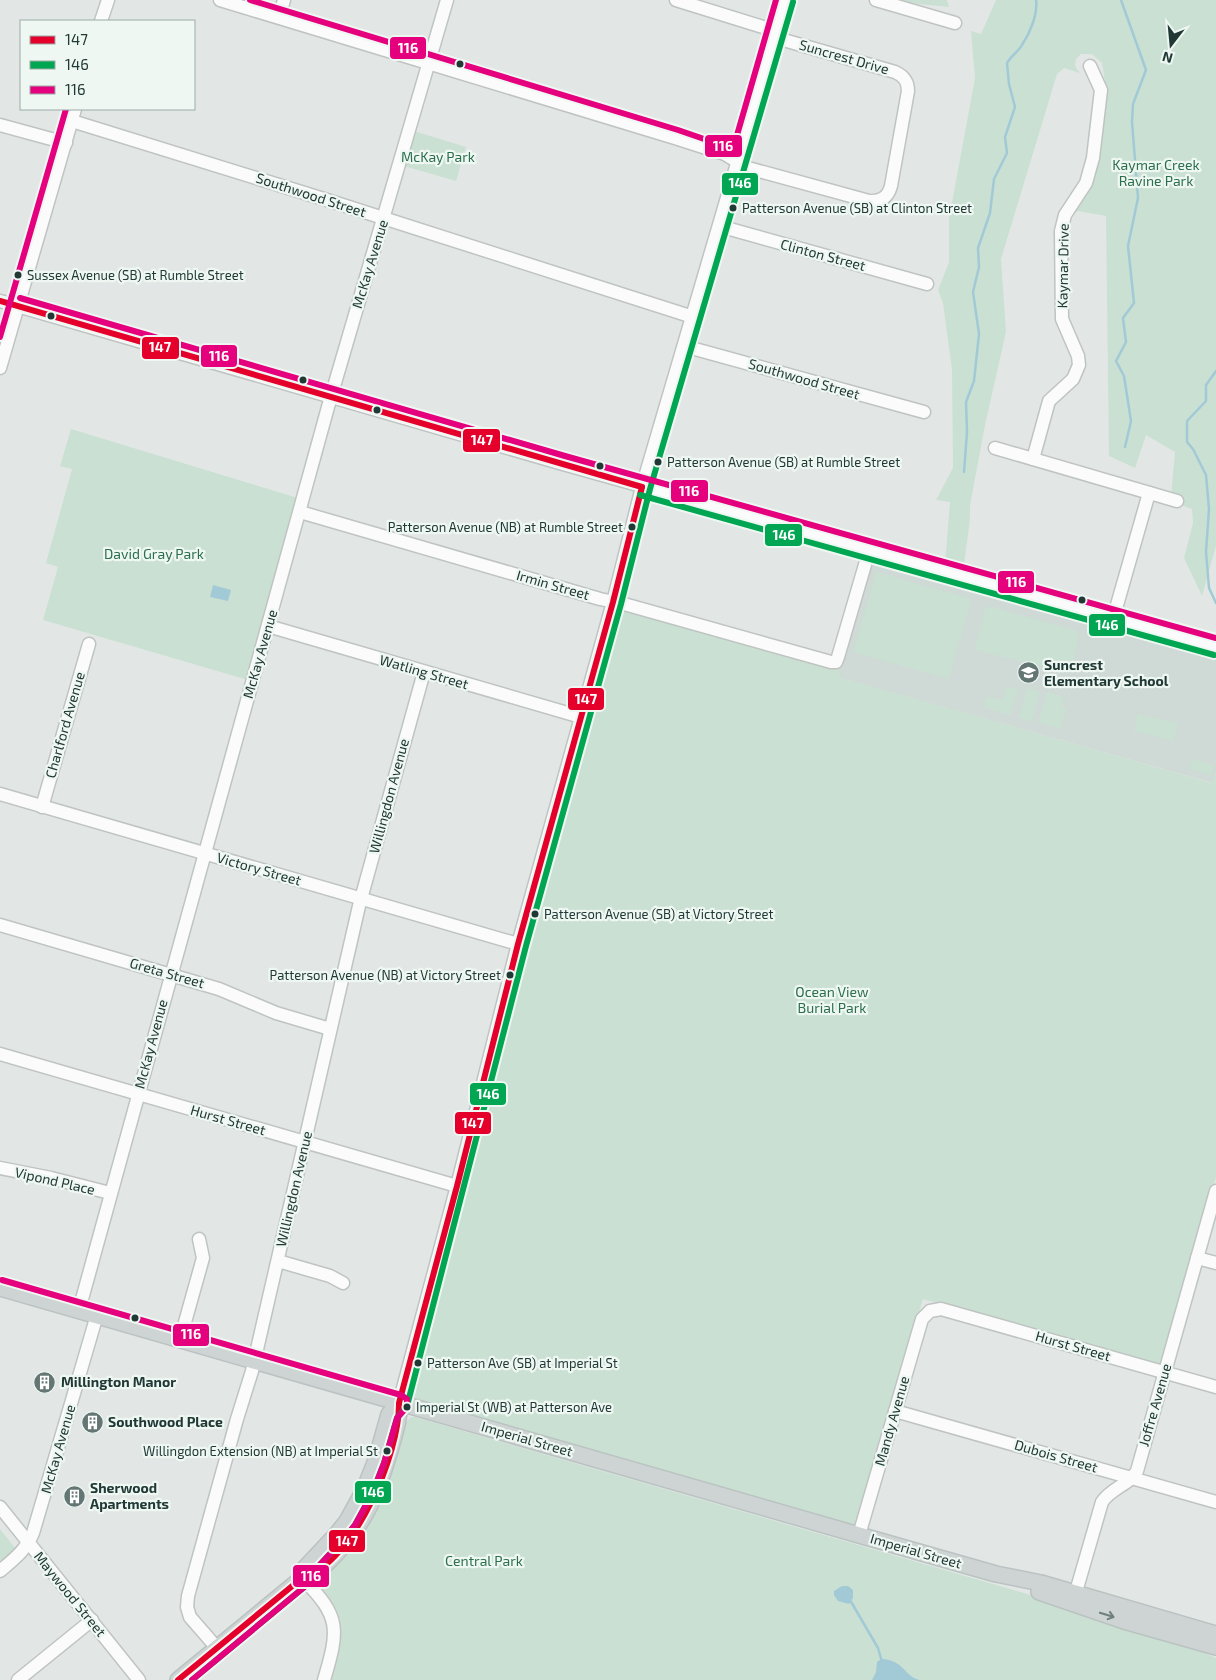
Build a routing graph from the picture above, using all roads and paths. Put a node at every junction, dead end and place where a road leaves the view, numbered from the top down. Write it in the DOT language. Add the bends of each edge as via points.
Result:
graph roads {
  1 [pos="108,0"];
  2 [pos="220,0"];
  3 [pos="284,0"];
  4 [pos="447,0"];
  5 [pos="676,0"];
  6 [pos="785,0"];
  7 [pos="876,0"];
  8 [pos="279,17"];
  9 [pos="101,20"];
  10 [pos="955,23"];
  11 [pos="775,34"];
  12 [pos="429,63"];
  13 [pos="1090,66"];
  14 [pos="74,115"];
  15 [pos="0,125"];
  16 [pos="66,143"];
  17 [pos="738,162"];
  18 [pos="384,218"];
  19 [pos="719,226"];
  20 [pos="927,284"];
  21 [pos="0,301"];
  22 [pos="18,306"];
  23 [pos="693,317"];
  24 [pos="684,346"];
  25 [pos="0,368"];
  26 [pos="331,396"];
  27 [pos="924,412"];
  28 [pos="995,448"];
  29 [pos="1033,459"];
  30 [pos="642,487"];
  31 [pos="1149,492"];
  32 [pos="1177,501"];
  33 [pos="300,512"];
  34 [pos="870,550"];
  35 [pos="613,602"];
  36 [pos="1113,619"];
  37 [pos="268,626"];
  38 [pos="89,644"];
  39 [pos="1216,647"];
  40 [pos="424,672"];
  41 [pos="581,718"];
  42 [pos="0,794"];
  43 [pos="42,806"];
  44 [pos="205,854"];
  45 [pos="361,898"];
  46 [pos="0,925"];
  47 [pos="518,944"];
  48 [pos="171,974"];
  49 [pos="330,1029"];
  50 [pos="0,1054"];
  51 [pos="138,1094"];
  52 [pos="304,1142"];
  53 [pos="0,1168"];
  54 [pos="457,1186"];
  55 [pos="1216,1191"];
  56 [pos="110,1193"];
  57 [pos="199,1239"];
  58 [pos="1197,1258"];
  59 [pos="278,1261"];
  60 [pos="1216,1263"];
  61 [pos="343,1284"];
  62 [pos="0,1288"];
  63 [pos="78,1310"];
  64 [pos="930,1311"];
  65 [pos="96,1315"];
  66 [pos="180,1340"];
  67 [pos="254,1361"];
  68 [pos="1164,1373"];
  69 [pos="1216,1388"];
  70 [pos="399,1403"];
  71 [pos="895,1411"];
  72 [pos="1132,1478"];
  73 [pos="1216,1502"];
  74 [pos="0,1508"];
  75 [pos="859,1534"];
  76 [pos="29,1544"];
  77 [pos="0,1571"];
  78 [pos="302,1578"];
  79 [pos="1074,1599"];
  80 [pos="92,1620"];
  81 [pos="1216,1634"];
  82 [pos="1216,1647"];
  83 [pos="217,1648"];
  84 [pos="18,1680"];
  85 [pos="139,1680"];
  86 [pos="178,1680"];
  87 [pos="324,1680"];
  1 -- 9 [label="street"];
  2 -- 8 [label="street"];
  3 -- 8 [label="street"];
  4 -- 12 [label="street, McKay Avenue"];
  5 -- 11 [label="street" via="763,27"];
  6 -- 11 [label="street"];
  7 -- 10 [label="street"];
  8 -- 12 [label="street"];
  11 -- 17 [label="street"];
  11 -- 17 [label="street, Suncrest Drive" via="787,41 895,72 906,79 908,91 890,191 879,200 869,201 748,168"];
  12 -- 17 [label="street" via="726,154"];
  12 -- 18 [label="street, McKay Avenue"];
  13 -- 29 [label="street, Kaymar Drive" via="1101,90 1094,158 1086,183 1064,215 1061,231 1062,319 1078,356 1078,365 1073,379 1048,404"];
  14 -- 16 [label="street"];
  14 -- 18 [label="street, Southwood Street"];
  15 -- 16 [label="street"];
  16 -- 22 [label="street"];
  17 -- 19 [label="street"];
  18 -- 23 [label="street, Southwood Street"];
  18 -- 26 [label="street, McKay Avenue"];
  19 -- 20 [label="street, Clinton Street"];
  19 -- 23 [label="street"];
  21 -- 22 [label="street"];
  22 -- 25 [label="street"];
  22 -- 26 [label="street"];
  23 -- 24 [label="street"];
  24 -- 27 [label="street, Southwood Street"];
  24 -- 30 [label="street"];
  26 -- 30 [label="street"];
  26 -- 33 [label="street, McKay Avenue"];
  28 -- 29 [label="street"];
  29 -- 31 [label="street"];
  30 -- 34 [label="street"];
  30 -- 35 [label="street"];
  31 -- 32 [label="street"];
  31 -- 36 [label="street"];
  33 -- 35 [label="street, Irmin Street"];
  33 -- 37 [label="street, McKay Avenue"];
  34 -- 35 [label="street, Irmin Street" via="836,662"];
  34 -- 36 [label="street"];
  35 -- 41 [label="street"];
  36 -- 39 [label="street"];
  37 -- 40 [label="street, Watling Street"];
  37 -- 44 [label="street, McKay Avenue"];
  38 -- 43 [label="street, Charlford Avenue"];
  40 -- 41 [label="street, Watling Street"];
  40 -- 45 [label="street, Willingdon Avenue"];
  41 -- 47 [label="street"];
  42 -- 43 [label="street, Victory Street"];
  43 -- 44 [label="street, Victory Street"];
  44 -- 45 [label="street, Victory Street"];
  44 -- 48 [label="street, McKay Avenue"];
  45 -- 47 [label="street, Victory Street"];
  45 -- 49 [label="street, Willingdon Avenue"];
  46 -- 48 [label="street, Greta Street"];
  47 -- 54 [label="street"];
  48 -- 49 [label="street, Greta Street" via="229,992 276,1013"];
  48 -- 51 [label="street, McKay Avenue"];
  49 -- 52 [label="street, Willingdon Avenue"];
  50 -- 51 [label="street, Hurst Street"];
  51 -- 52 [label="street, Hurst Street"];
  51 -- 56 [label="street, McKay Avenue"];
  52 -- 54 [label="street, Hurst Street"];
  52 -- 59 [label="street, Willingdon Avenue"];
  53 -- 56 [label="street, Vipond Place"];
  54 -- 70 [label="street"];
  55 -- 58 [label="street, Joffre Avenue"];
  56 -- 63 [label="street, McKay Avenue"];
  57 -- 66 [label="street" via="203,1258"];
  58 -- 60 [label="street"];
  58 -- 68 [label="street, Joffre Avenue"];
  59 -- 61 [label="street" via="330,1276"];
  59 -- 67 [label="street, Willingdon Avenue"];
  62 -- 63 [label="main road, Imperial Street"];
  63 -- 65 [label="main road, Imperial Street"];
  64 -- 68 [label="street, Hurst Street" via="941,1309"];
  64 -- 71 [label="street, Mandy Avenue" via="922,1318"];
  65 -- 66 [label="main road, Imperial Street"];
  65 -- 76 [label="street, McKay Avenue"];
  66 -- 67 [label="main road, Imperial Street"];
  67 -- 70 [label="main road, Imperial Street"];
  67 -- 83 [label="street, Willingdon Avenue" via="188,1596 190,1617"];
  68 -- 69 [label="street, Hurst Street"];
  68 -- 72 [label="street, Joffre Avenue"];
  70 -- 75 [label="main road, Imperial Street"];
  70 -- 78 [label="main road" via="389,1414 364,1490 336,1535 305,1568"];
  71 -- 72 [label="street, Dubois Street"];
  71 -- 75 [label="street, Mandy Avenue"];
  72 -- 73 [label="street, Dubois Street"];
  72 -- 79 [label="street" via="1112,1490 1102,1502"];
  74 -- 76 [label="street, Maywood Street"];
  75 -- 79 [label="main road, Imperial Street" via="996,1574 1017,1585"];
  76 -- 77 [label="street, McKay Avenue"];
  76 -- 80 [label="street, Maywood Street"];
  78 -- 83 [label="main road"];
  78 -- 87 [label="street" via="327,1605 333,1620 335,1640"];
  79 -- 81 [label="main road, Imperial Street"];
  79 -- 82 [label="main road, Imperial Street, one-way"];
  80 -- 84 [label="street"];
  80 -- 85 [label="street, Maywood Street"];
  83 -- 86 [label="main road"];
}
